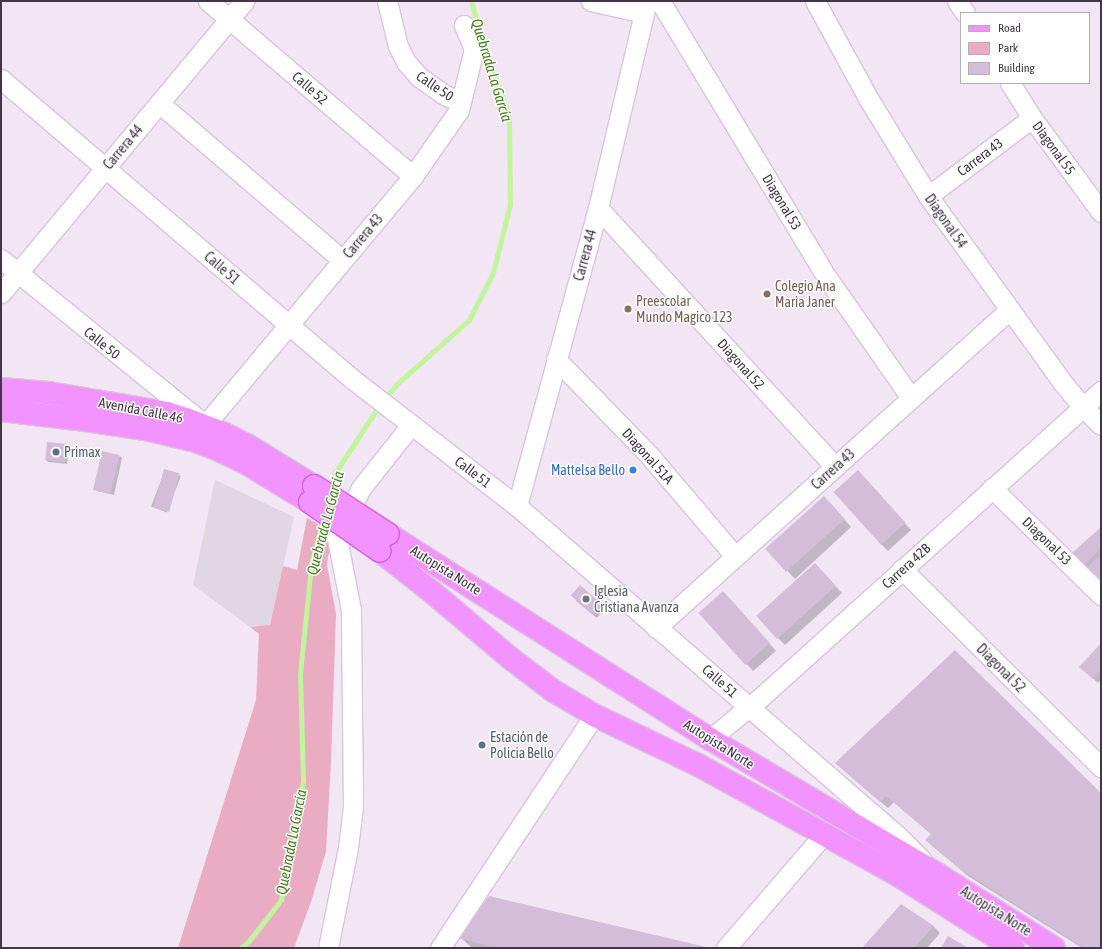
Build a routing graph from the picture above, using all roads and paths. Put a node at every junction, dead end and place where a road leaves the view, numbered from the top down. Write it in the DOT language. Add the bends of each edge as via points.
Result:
graph roads {
  1 [pos="208,1"];
  2 [pos="244,1"];
  3 [pos="387,1"];
  4 [pos="591,1"];
  5 [pos="660,1"];
  6 [pos="815,1"];
  7 [pos="957,1"];
  8 [pos="645,7"];
  9 [pos="964,12"];
  10 [pos="229,19"];
  11 [pos="464,25"];
  12 [pos="1,79"];
  13 [pos="1011,84"];
  14 [pos="461,102"];
  15 [pos="160,103"];
  16 [pos="1032,118"];
  17 [pos="105,168"];
  18 [pos="413,176"];
  19 [pos="928,196"];
  20 [pos="598,208"];
  21 [pos="1101,212"];
  22 [pos="1,259"];
  23 [pos="342,260"];
  24 [pos="17,274"];
  25 [pos="1,293"];
  26 [pos="1009,310"];
  27 [pos="288,325"];
  28 [pos="556,359"];
  29 [pos="1,389"];
  30 [pos="1101,391"];
  31 [pos="911,398"];
  32 [pos="1083,407"];
  33 [pos="1,410"];
  34 [pos="205,425"];
  35 [pos="411,425"];
  36 [pos="1101,425"];
  37 [pos="835,467"];
  38 [pos="992,488"];
  39 [pos="312,494"];
  40 [pos="517,506"];
  41 [pos="384,542"];
  42 [pos="735,556"];
  43 [pos="902,569"];
  44 [pos="1101,595"];
  45 [pos="656,628"];
  46 [pos="749,707"];
  47 [pos="594,715"];
  48 [pos="710,739"];
  49 [pos="1101,767"];
  50 [pos="824,834"];
  51 [pos="937,874"];
  52 [pos="328,948"];
  53 [pos="440,948"];
  54 [pos="726,948"];
  55 [pos="1013,948"];
  56 [pos="1054,948"];
  1 -- 10 [label="street, Calle 52"];
  2 -- 10 [label="street, Carrera 44"];
  3 -- 14 [label="street, Calle 50" via="398,46 406,62 419,77 445,96"];
  4 -- 8 [label="street"];
  5 -- 31 [label="street, Diagonal 53" via="826,276"];
  6 -- 19 [label="street, Diagonal 54" via="868,98"];
  7 -- 9 [label="street"];
  8 -- 20 [label="street, Carrera 44"];
  10 -- 15 [label="street, Carrera 44"];
  10 -- 18 [label="street, Calle 52"];
  11 -- 14 [label="street, Carrera 43" via="474,49"];
  12 -- 17 [label="street, Calle 51"];
  13 -- 16 [label="street, Diagonal 55"];
  14 -- 18 [label="street, Carrera 43" via="459,110"];
  15 -- 17 [label="street, Carrera 44"];
  15 -- 23 [label="street"];
  16 -- 19 [label="street, Carrera 43"];
  16 -- 21 [label="street, Diagonal 55"];
  17 -- 24 [label="street, Carrera 44"];
  17 -- 27 [label="street, Calle 51"];
  18 -- 23 [label="street, Carrera 43"];
  19 -- 26 [label="street, Diagonal 54"];
  20 -- 28 [label="street, Carrera 44"];
  20 -- 37 [label="street, Diagonal 52"];
  22 -- 24 [label="street, Calle 50"];
  23 -- 27 [label="street, Carrera 43"];
  24 -- 25 [label="street, Carrera 44"];
  24 -- 34 [label="street, Calle 50"];
  26 -- 31 [label="street, Carrera 43"];
  26 -- 32 [label="street, Diagonal 54"];
  27 -- 34 [label="street, Carrera 43"];
  27 -- 35 [label="street, Calle 51"];
  28 -- 40 [label="street, Carrera 44"];
  28 -- 42 [label="street, Diagonal 51A" via="648,455"];
  29 -- 34 [label="main road, Avenida Calle 46" via="49,393 168,413"];
  30 -- 32 [label="street, Carrera 42B"];
  31 -- 37 [label="street, Carrera 43"];
  32 -- 36 [label="street, Diagonal 54"];
  32 -- 38 [label="street, Carrera 42B"];
  33 -- 39 [label="main road, Avenida Calle 46" via="145,429 192,440 246,462"];
  34 -- 39 [label="main road, Avenida Calle 46" via="260,452"];
  35 -- 40 [label="street, Calle 51"];
  35 -- 52 [label="street" via="361,488 337,538 351,610 353,806 348,848"];
  37 -- 42 [label="street, Carrera 43"];
  38 -- 43 [label="street, Carrera 42B"];
  38 -- 44 [label="street, Diagonal 53"];
  39 -- 41 [label="main road, bridge"];
  40 -- 45 [label="street, Calle 51"];
  41 -- 47 [label="main road, Autopista Norte" via="432,592 510,658 552,690"];
  41 -- 48 [label="main road, Autopista Norte"];
  42 -- 45 [label="street, Carrera 43"];
  43 -- 46 [label="street, Carrera 42B"];
  43 -- 49 [label="street, Diagonal 52"];
  45 -- 46 [label="street, Calle 51"];
  46 -- 48 [label="street, Carrera 42B"];
  46 -- 51 [label="street, Calle 51"];
  47 -- 50 [label="main road, Autopista Norte" via="698,765"];
  47 -- 53 [label="street"];
  48 -- 51 [label="main road, Autopista Norte"];
  50 -- 54 [label="street"];
  50 -- 55 [label="main road, Autopista Norte" via="893,872"];
  51 -- 56 [label="main road, Autopista Norte"];
}
